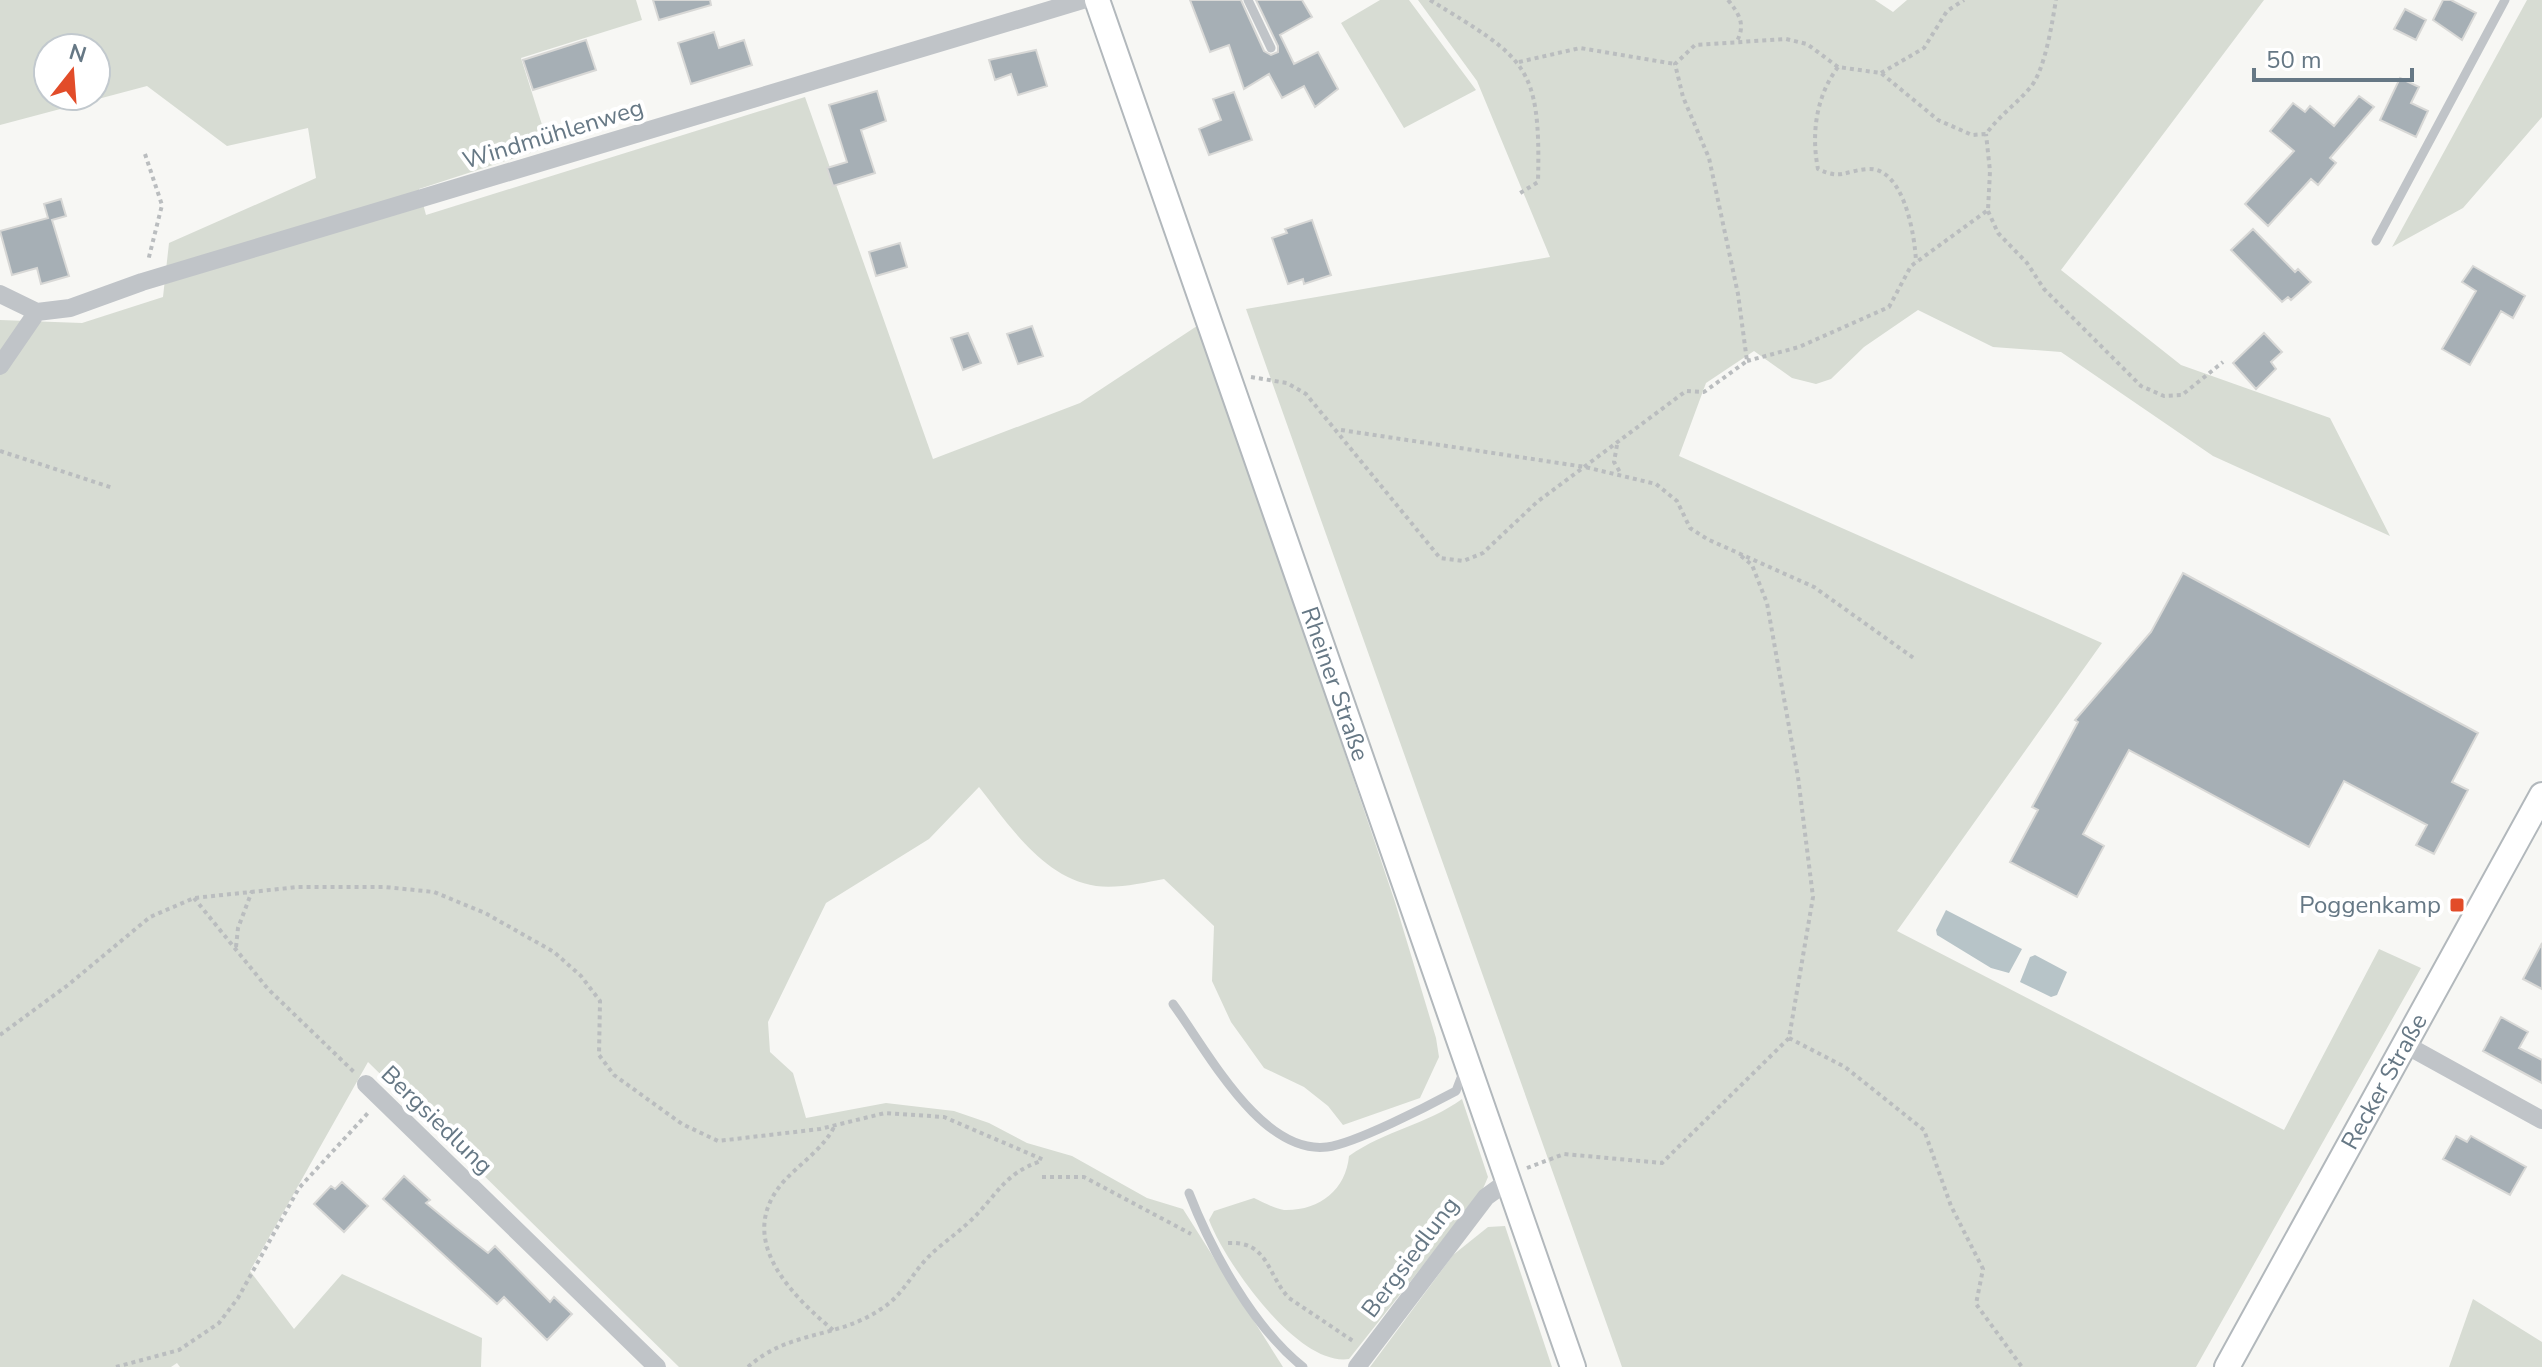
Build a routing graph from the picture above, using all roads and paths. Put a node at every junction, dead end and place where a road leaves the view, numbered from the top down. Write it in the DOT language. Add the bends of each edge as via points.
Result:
graph roads {
  1 [pos="1083,0"];
  2 [pos="1097,0"];
  3 [pos="1248,0"];
  4 [pos="1430,0"];
  5 [pos="1728,0"];
  6 [pos="1964,0"];
  7 [pos="2056,0"];
  8 [pos="2505,0"];
  9 [pos="1736,43"];
  10 [pos="1271,48"];
  11 [pos="1519,62"];
  12 [pos="1675,64"];
  13 [pos="1838,67"];
  14 [pos="1881,73"];
  15 [pos="1986,134"];
  16 [pos="145,154"];
  17 [pos="1517,195"];
  18 [pos="1988,210"];
  19 [pos="2376,241"];
  20 [pos="1916,262"];
  21 [pos="142,282"];
  22 [pos="0,294"];
  23 [pos="37,312"];
  24 [pos="1747,361"];
  25 [pos="2223,362"];
  26 [pos="0,366"];
  27 [pos="1230,381"];
  28 [pos="1338,429"];
  29 [pos="1617,443"];
  30 [pos="0,451"];
  31 [pos="1585,467"];
  32 [pos="1621,474"];
  33 [pos="113,488"];
  34 [pos="1740,555"];
  35 [pos="1915,659"];
  36 [pos="2540,803"];
  37 [pos="253,891"];
  38 [pos="194,898"];
  39 [pos="236,950"];
  40 [pos="1173,1004"];
  41 [pos="0,1035"];
  42 [pos="1789,1038"];
  43 [pos="2406,1045"];
  44 [pos="1467,1058"];
  45 [pos="366,1084"];
  46 [pos="381,1099"];
  47 [pos="2542,1120"];
  48 [pos="835,1125"];
  49 [pos="1042,1177"];
  50 [pos="1508,1181"];
  51 [pos="1189,1193"];
  52 [pos="1211,1245"];
  53 [pos="833,1330"];
  54 [pos="1361,1361"];
  55 [pos="116,1367"];
  56 [pos="657,1367"];
  57 [pos="748,1367"];
  58 [pos="1303,1367"];
  59 [pos="1573,1367"];
  60 [pos="2022,1367"];
  61 [pos="2227,1367"];
  1 -- 21 [label="street, Windmühlenweg"];
  2 -- 27 [label="main road, Rheiner Straße"];
  3 -- 10 [label="lane"];
  4 -- 11 [label="path"];
  5 -- 9 [label="path" via="1741,16 1742,33"];
  6 -- 14 [label="path" via="1947,11 1924,48"];
  7 -- 15 [label="path" via="2032,87"];
  8 -- 19 [label="lane"];
  9 -- 12 [label="path" via="1695,45"];
  9 -- 13 [label="path" via="1786,39 1807,44"];
  11 -- 12 [label="path" via="1580,48"];
  11 -- 17 [label="path" via="1538,112 1538,182"];
  12 -- 24 [label="path" via="1709,158"];
  13 -- 14 [label="path"];
  13 -- 20 [label="path" via="1814,125 1818,169 1834,177 1869,168 1882,172 1908,206"];
  14 -- 15 [label="path" via="1938,120 1972,135"];
  15 -- 18 [label="path"];
  16 -- 21 [label="path" via="162,205"];
  18 -- 20 [label="path"];
  18 -- 25 [label="path" via="1998,233 2044,289 2141,386 2164,396 2182,395"];
  20 -- 24 [label="path" via="1889,307 1799,347"];
  21 -- 23 [label="street, Windmühlenweg" via="70,308"];
  22 -- 23 [label="street"];
  23 -- 26 [label="street"];
  24 -- 29 [label="path" via="1704,392 1686,391"];
  27 -- 28 [label="path" via="1249,377 1287,383 1306,394"];
  27 -- 44 [label="main road, Rheiner Straße"];
  28 -- 31 [label="path"];
  28 -- 31 [label="path" via="1440,558 1463,561 1483,553 1537,502"];
  29 -- 31 [label="path"];
  29 -- 32 [label="path" via="1614,462"];
  30 -- 33 [label="path"];
  31 -- 32 [label="path"];
  32 -- 34 [label="path" via="1656,484 1677,501 1690,528"];
  34 -- 35 [label="path" via="1814,587"];
  34 -- 42 [label="path" via="1752,565 1767,603 1813,897"];
  36 -- 43 [label="main road, Recker Straße"];
  37 -- 38 [label="path"];
  37 -- 39 [label="path" via="238,928"];
  37 -- 48 [label="path" via="385,887 434,892 485,913 554,952 581,976 600,1001 599,1055 614,1075 682,1124 718,1141"];
  38 -- 39 [label="path, Bergsiedlung"];
  38 -- 41 [label="path" via="150,917"];
  39 -- 45 [label="path, Bergsiedlung" via="268,989"];
  40 -- 44 [label="lane" via="1256,1118 1287,1142 1327,1147 1389,1123 1456,1091"];
  42 -- 50 [label="path" via="1662,1163 1564,1154"];
  42 -- 60 [label="path" via="1845,1067 1924,1130 1951,1206 1983,1269 1976,1304"];
  43 -- 47 [label="street"];
  43 -- 61 [label="main road, Recker Straße"];
  44 -- 50 [label="main road, Rheiner Straße"];
  45 -- 46 [label="street, Bergsiedlung"];
  46 -- 55 [label="path" via="299,1188 219,1323 179,1350"];
  46 -- 56 [label="street, Bergsiedlung"];
  48 -- 53 [label="path" via="781,1184 764,1218 764,1236 778,1276"];
  48 -- 53 [label="path" via="885,1113 944,1117 1044,1160 1020,1168 995,1190 923,1263 901,1295 854,1324"];
  49 -- 52 [label="path" via="1084,1177"];
  50 -- 54 [label="street, Bergsiedlung" via="1486,1197"];
  50 -- 59 [label="main road, Rheiner Straße"];
  51 -- 52 [label="lane"];
  52 -- 54 [label="path" via="1233,1242 1259,1250 1289,1298 1352,1340"];
  52 -- 58 [label="lane" via="1278,1347"];
  53 -- 57 [label="path" via="768,1349"];
}
